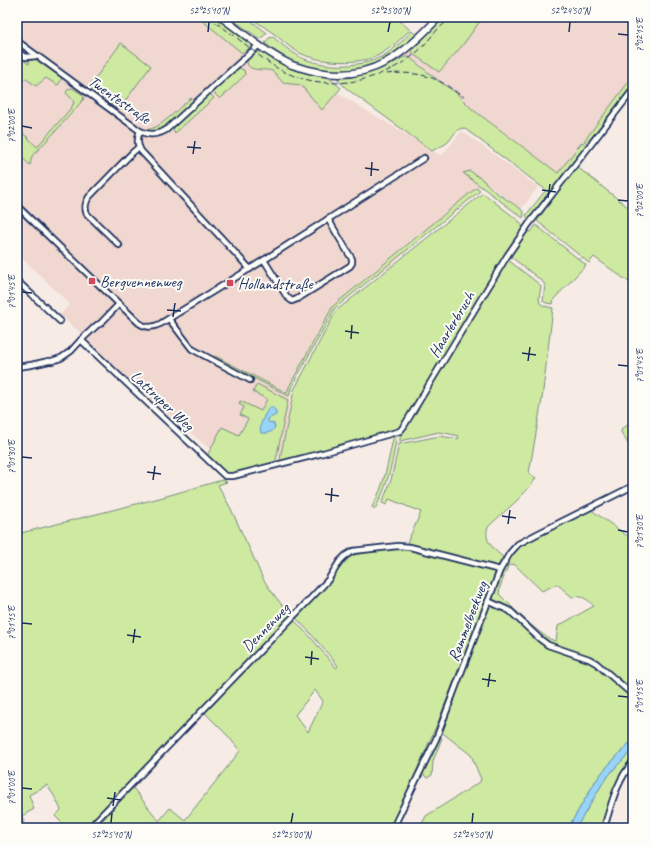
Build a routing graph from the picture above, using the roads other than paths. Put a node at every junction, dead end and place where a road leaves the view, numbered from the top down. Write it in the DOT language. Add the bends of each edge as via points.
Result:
graph roads {
  1 [pos="221,17"];
  2 [pos="439,17"];
  3 [pos="17,41"];
  4 [pos="259,45"];
  5 [pos="17,52"];
  6 [pos="37,56"];
  7 [pos="633,90"];
  8 [pos="140,132"];
  9 [pos="139,148"];
  10 [pos="424,158"];
  11 [pos="17,206"];
  12 [pos="328,219"];
  13 [pos="119,244"];
  14 [pos="264,260"];
  15 [pos="250,269"];
  16 [pos="17,281"];
  17 [pos="119,304"];
  18 [pos="169,319"];
  19 [pos="60,321"];
  20 [pos="81,340"];
  21 [pos="17,367"];
  22 [pos="250,380"];
  23 [pos="228,476"];
  24 [pos="633,486"];
  25 [pos="500,570"];
  26 [pos="488,601"];
  27 [pos="633,695"];
  28 [pos="633,762"];
  29 [pos="89,828"];
  30 [pos="393,828"];
  31 [pos="604,828"];
  1 -- 4 [label="main road"];
  2 -- 4 [label="main road" via="416,42 394,58 383,65 359,72 329,74 305,69 278,58"];
  3 -- 6 [label="street, Twentestraße"];
  4 -- 8 [label="street, Twentestraße" via="166,130 150,135"];
  5 -- 6 [label="street, Twentestraße" via="25,57"];
  6 -- 8 [label="street, Twentestraße"];
  7 -- 23 [label="street, Haarlerbruch" via="511,250 402,429 330,451"];
  8 -- 9 [label="street"];
  9 -- 13 [label="street" via="85,203 87,214"];
  9 -- 15 [label="street"];
  10 -- 12 [label="street"];
  11 -- 17 [label="street"];
  12 -- 14 [label="street"];
  12 -- 14 [label="street" via="352,258 352,263 327,282 292,301 287,298"];
  14 -- 15 [label="street"];
  15 -- 18 [label="street"];
  16 -- 19 [label="street"];
  17 -- 18 [label="street" via="146,327 155,326"];
  17 -- 20 [label="street"];
  18 -- 22 [label="street" via="192,349"];
  20 -- 21 [label="street" via="71,351 57,360"];
  20 -- 23 [label="street, Lattruper Weg" via="223,475"];
  24 -- 25 [label="street, Rammelbeekweg" via="518,544"];
  25 -- 26 [label="street, Rammelbeekweg"];
  25 -- 29 [label="street, Dennenweg" via="410,547 353,551 345,556 313,596"];
  26 -- 27 [label="street" via="510,611 548,645 596,663"];
  26 -- 30 [label="street, Rammelbeekweg" via="436,739"];
  28 -- 31 [label="street" via="616,791"];
}
